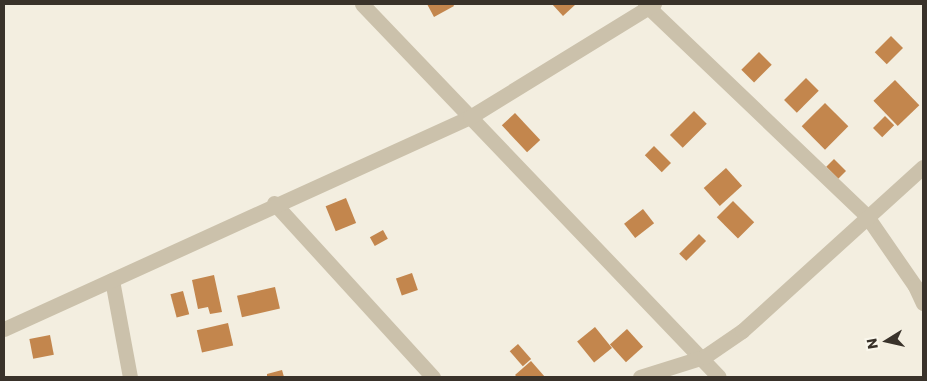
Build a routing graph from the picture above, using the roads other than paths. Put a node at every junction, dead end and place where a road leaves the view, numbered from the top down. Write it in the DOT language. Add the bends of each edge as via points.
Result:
graph roads {
  1 [pos="362,4"];
  2 [pos="649,5"];
  3 [pos="470,117"];
  4 [pos="923,167"];
  5 [pos="274,203"];
  6 [pos="866,216"];
  7 [pos="112,280"];
  8 [pos="923,303"];
  9 [pos="4,329"];
  10 [pos="704,357"];
  11 [pos="130,377"];
  12 [pos="433,377"];
  13 [pos="640,377"];
  14 [pos="719,377"];
  1 -- 3 [label="street"];
  2 -- 3 [label="street"];
  2 -- 6 [label="street"];
  3 -- 5 [label="street"];
  3 -- 10 [label="street"];
  4 -- 6 [label="street"];
  5 -- 7 [label="street"];
  5 -- 12 [label="street"];
  6 -- 8 [label="street" via="915,286"];
  6 -- 10 [label="street" via="742,331"];
  7 -- 9 [label="street"];
  7 -- 11 [label="street"];
  10 -- 13 [label="street"];
  10 -- 14 [label="street"];
}
